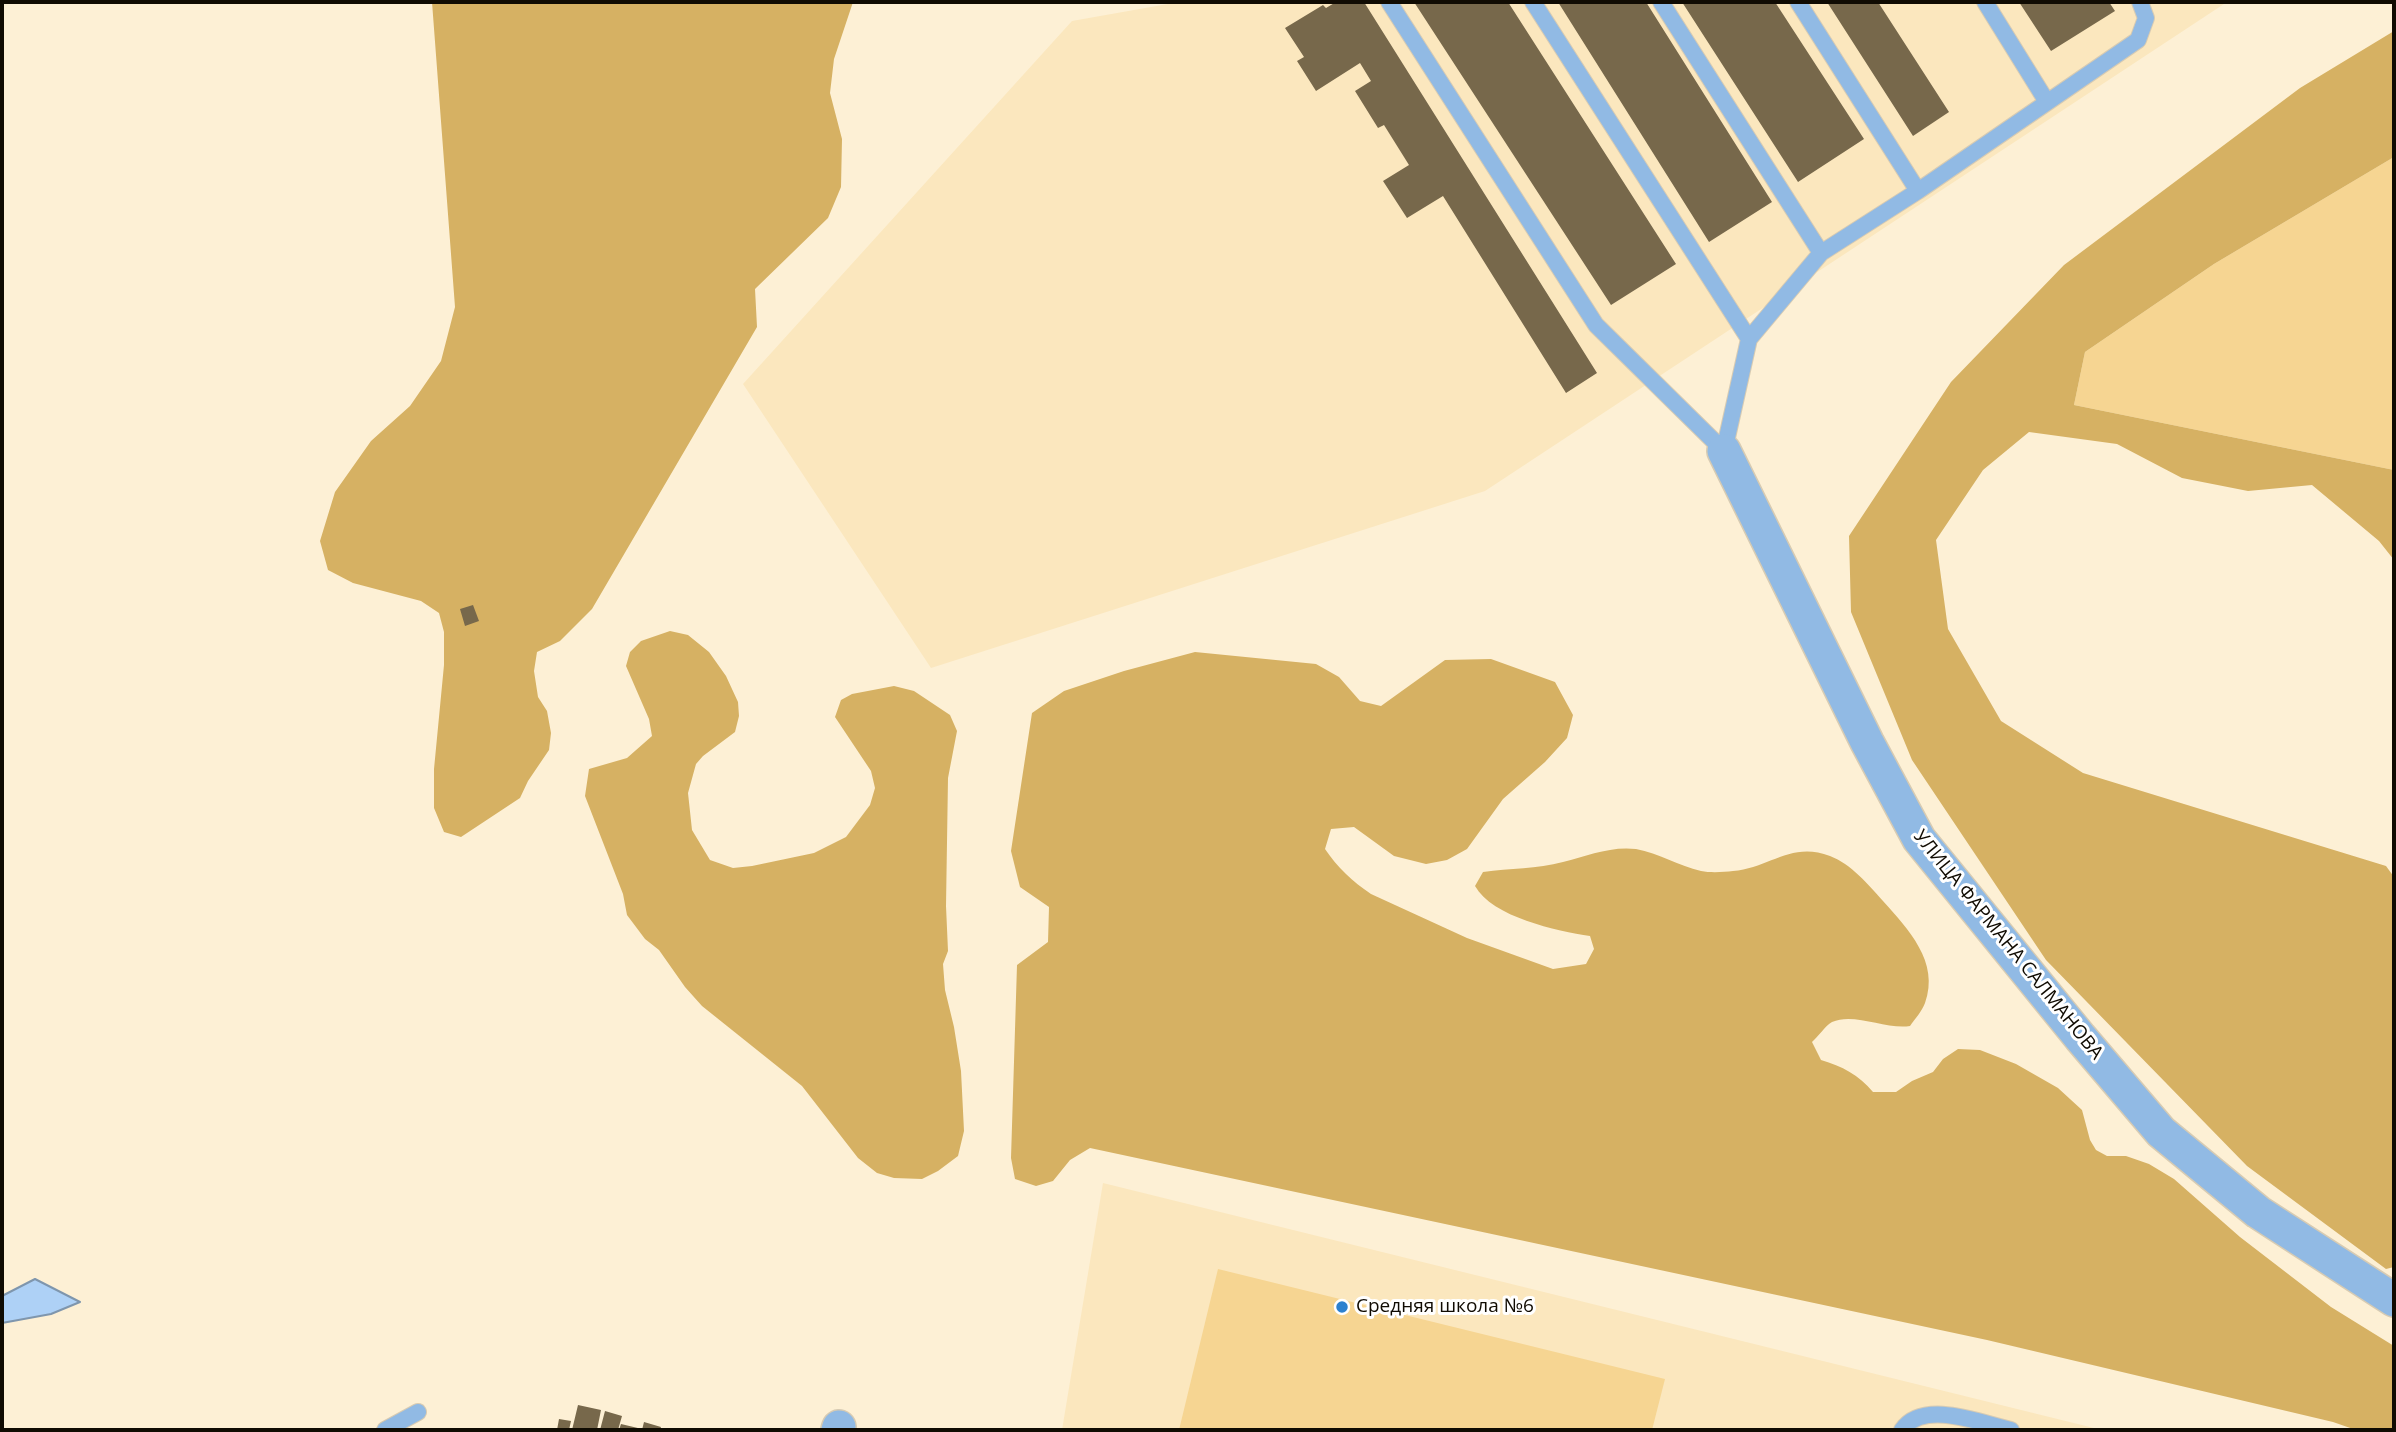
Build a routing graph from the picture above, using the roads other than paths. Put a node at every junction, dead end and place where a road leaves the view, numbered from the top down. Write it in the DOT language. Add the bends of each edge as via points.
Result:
graph roads {
  1 [pos="1389,2"];
  2 [pos="1532,2"];
  3 [pos="1661,2"];
  4 [pos="1798,2"];
  5 [pos="1985,2"];
  6 [pos="2140,2"];
  7 [pos="2047,102"];
  8 [pos="1917,191"];
  9 [pos="1821,253"];
  10 [pos="1749,339"];
  11 [pos="1724,451"];
  12 [pos="2394,1300"];
  13 [pos="418,1412"];
  14 [pos="385,1430"];
  15 [pos="1902,1430"];
  16 [pos="2011,1430"];
  1 -- 11 [label="lane" via="1596,325"];
  2 -- 10 [label="lane"];
  3 -- 9 [label="lane"];
  4 -- 8 [label="lane"];
  5 -- 7 [label="lane"];
  6 -- 7 [label="lane" via="2146,18 2138,40"];
  7 -- 8 [label="lane"];
  8 -- 9 [label="lane"];
  9 -- 10 [label="lane"];
  10 -- 11 [label="lane"];
  11 -- 12 [label="street, УЛИЦА ФАРМАНА САЛМАНОВА" via="1919,839 2161,1132 2258,1212"];
  13 -- 14 [label="lane"];
  15 -- 16 [label="lane" via="1926,1414"];
}
